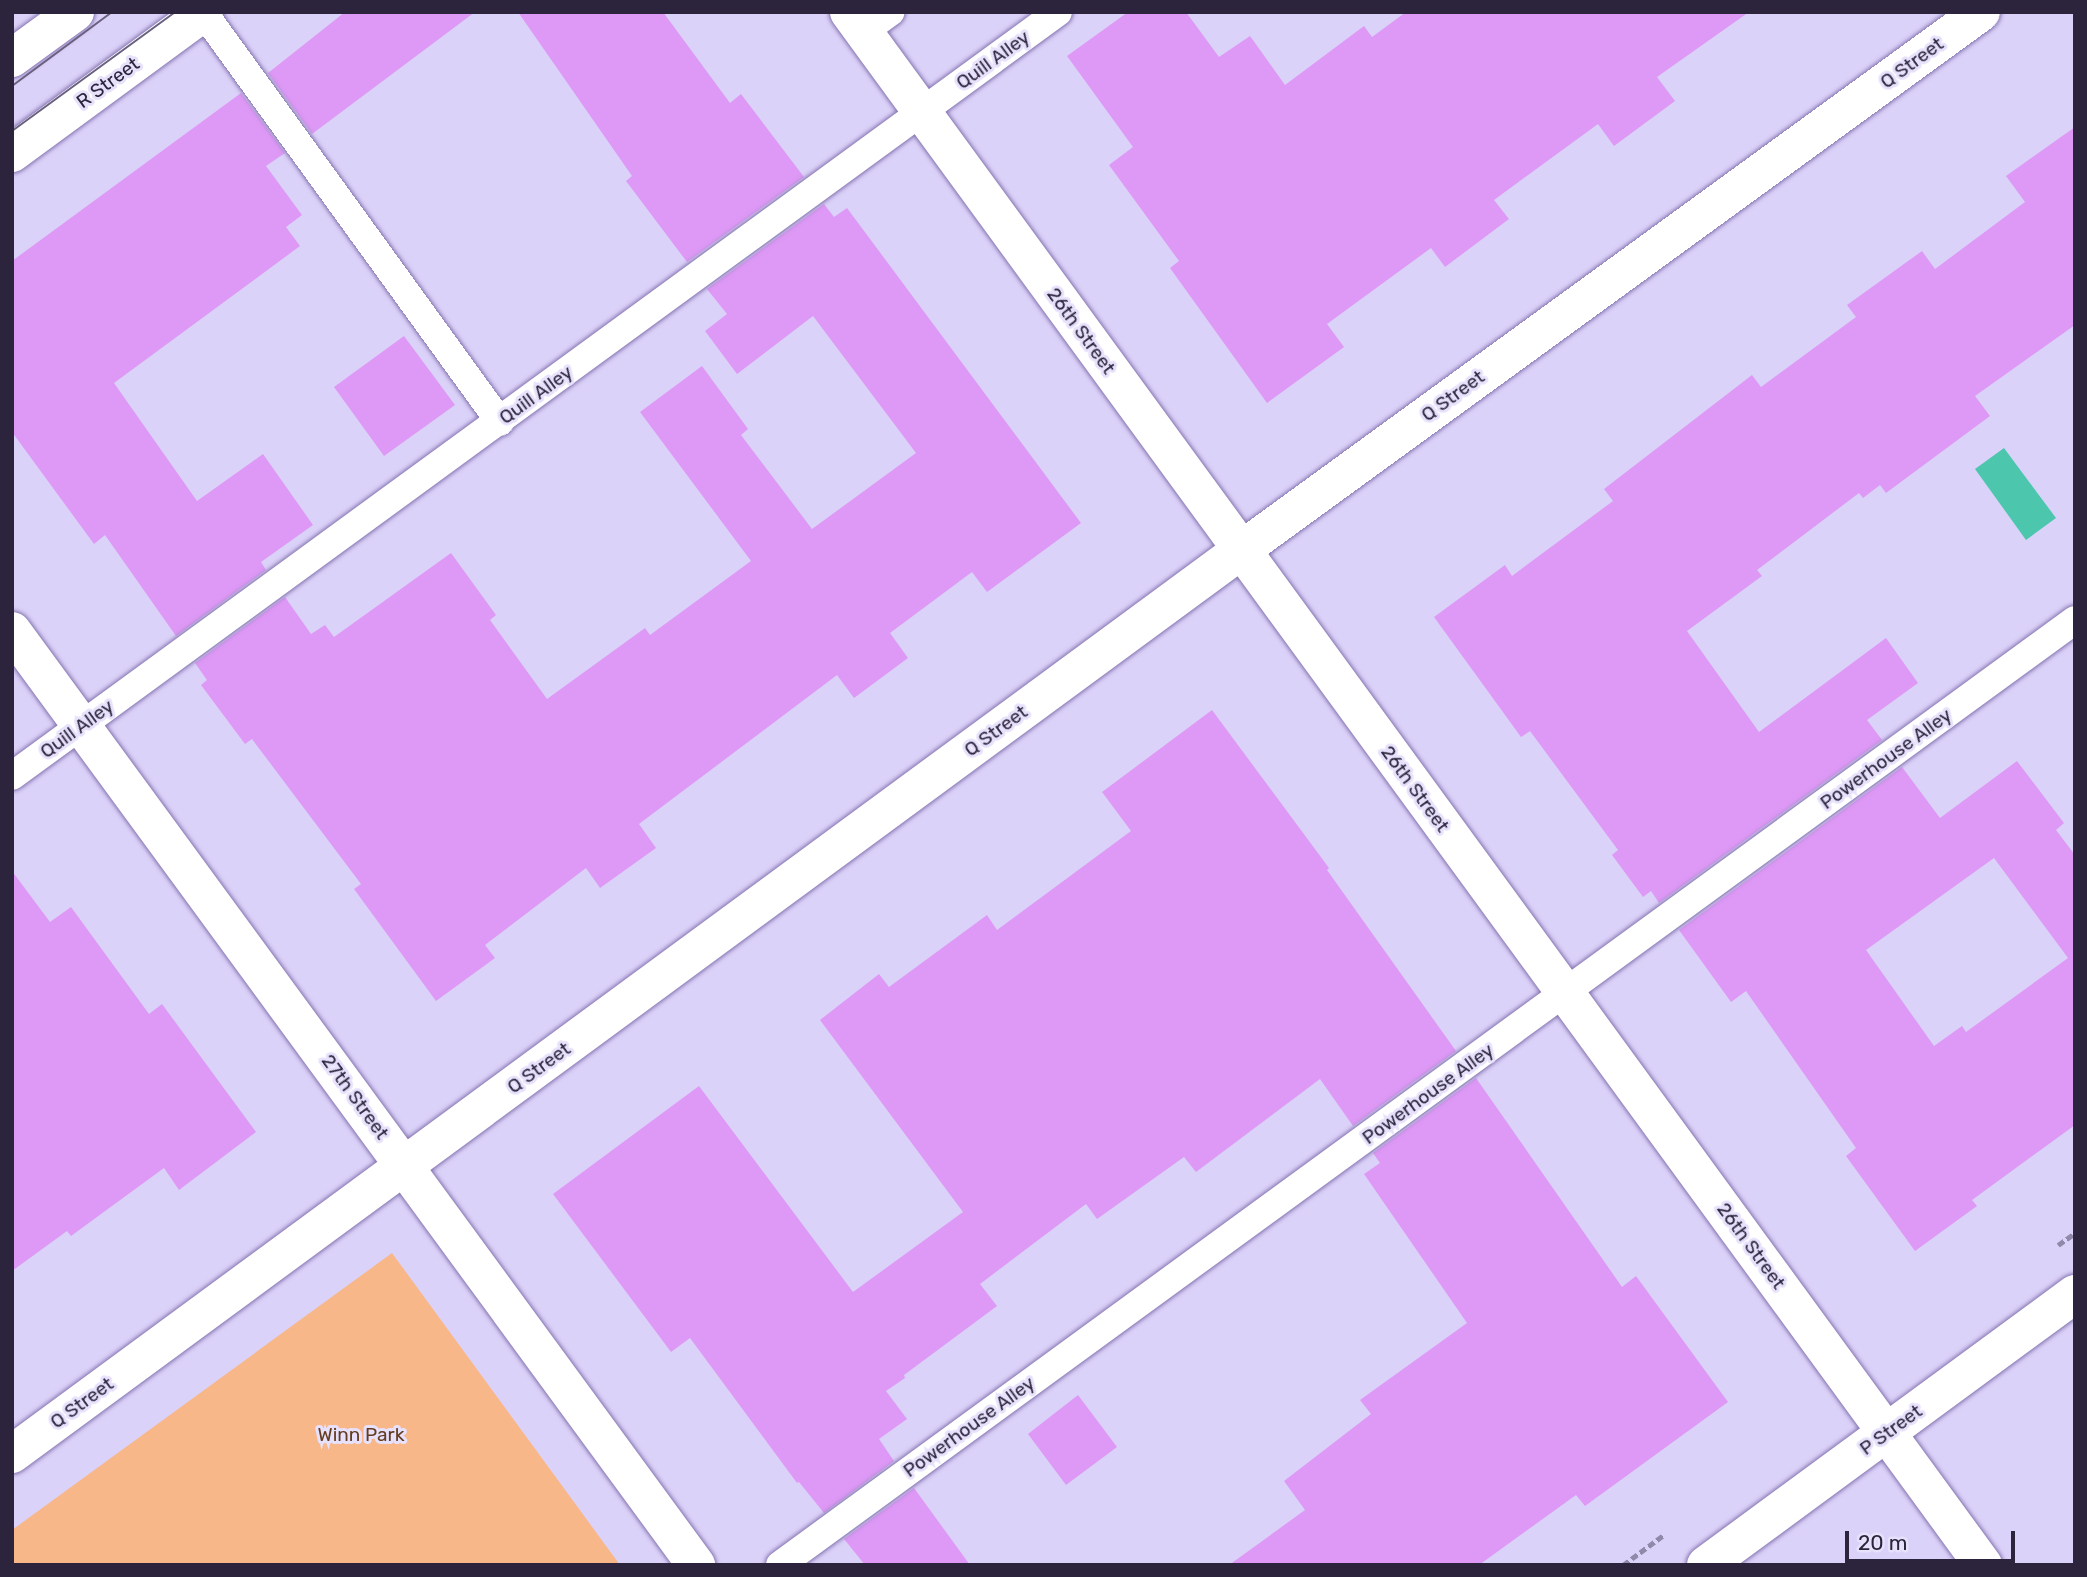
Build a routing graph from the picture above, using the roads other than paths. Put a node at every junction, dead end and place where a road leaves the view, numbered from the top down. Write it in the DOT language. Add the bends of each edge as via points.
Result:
graph roads {
  1 [pos="75,12"];
  2 [pos="203,12"];
  3 [pos="1058,12"];
  4 [pos="1981,12"];
  5 [pos="868,19"];
  6 [pos="12,58"];
  7 [pos="922,112"];
  8 [pos="12,153"];
  9 [pos="500,422"];
  10 [pos="1240,551"];
  11 [pos="2075,620"];
  12 [pos="12,631"];
  13 [pos="82,726"];
  14 [pos="12,776"];
  15 [pos="1566,994"];
  16 [pos="405,1166"];
  17 [pos="2075,1294"];
  18 [pos="1887,1434"];
  19 [pos="12,1454"];
  20 [pos="696,1565"];
  21 [pos="780,1565"];
  22 [pos="1706,1565"];
  23 [pos="1983,1565"];
  1 -- 6 [label="street"];
  2 -- 8 [label="street, R Street"];
  2 -- 9 [label="lane"];
  3 -- 7 [label="lane, Quill Alley"];
  4 -- 10 [label="street, Q Street"];
  5 -- 7 [label="street, 26th Street"];
  7 -- 9 [label="lane, Quill Alley"];
  7 -- 10 [label="street, 26th Street"];
  9 -- 13 [label="lane, Quill Alley"];
  10 -- 15 [label="street, 26th Street"];
  10 -- 16 [label="street, Q Street"];
  11 -- 15 [label="lane, Powerhouse Alley"];
  12 -- 13 [label="street, 27th Street"];
  13 -- 14 [label="lane, Quill Alley"];
  13 -- 16 [label="street, 27th Street"];
  15 -- 18 [label="street, 26th Street"];
  15 -- 21 [label="lane, Powerhouse Alley"];
  16 -- 19 [label="street, Q Street"];
  16 -- 20 [label="street, 27th Street"];
  17 -- 18 [label="street, P Street"];
  18 -- 22 [label="street, P Street"];
  18 -- 23 [label="street, 26th Street"];
}
